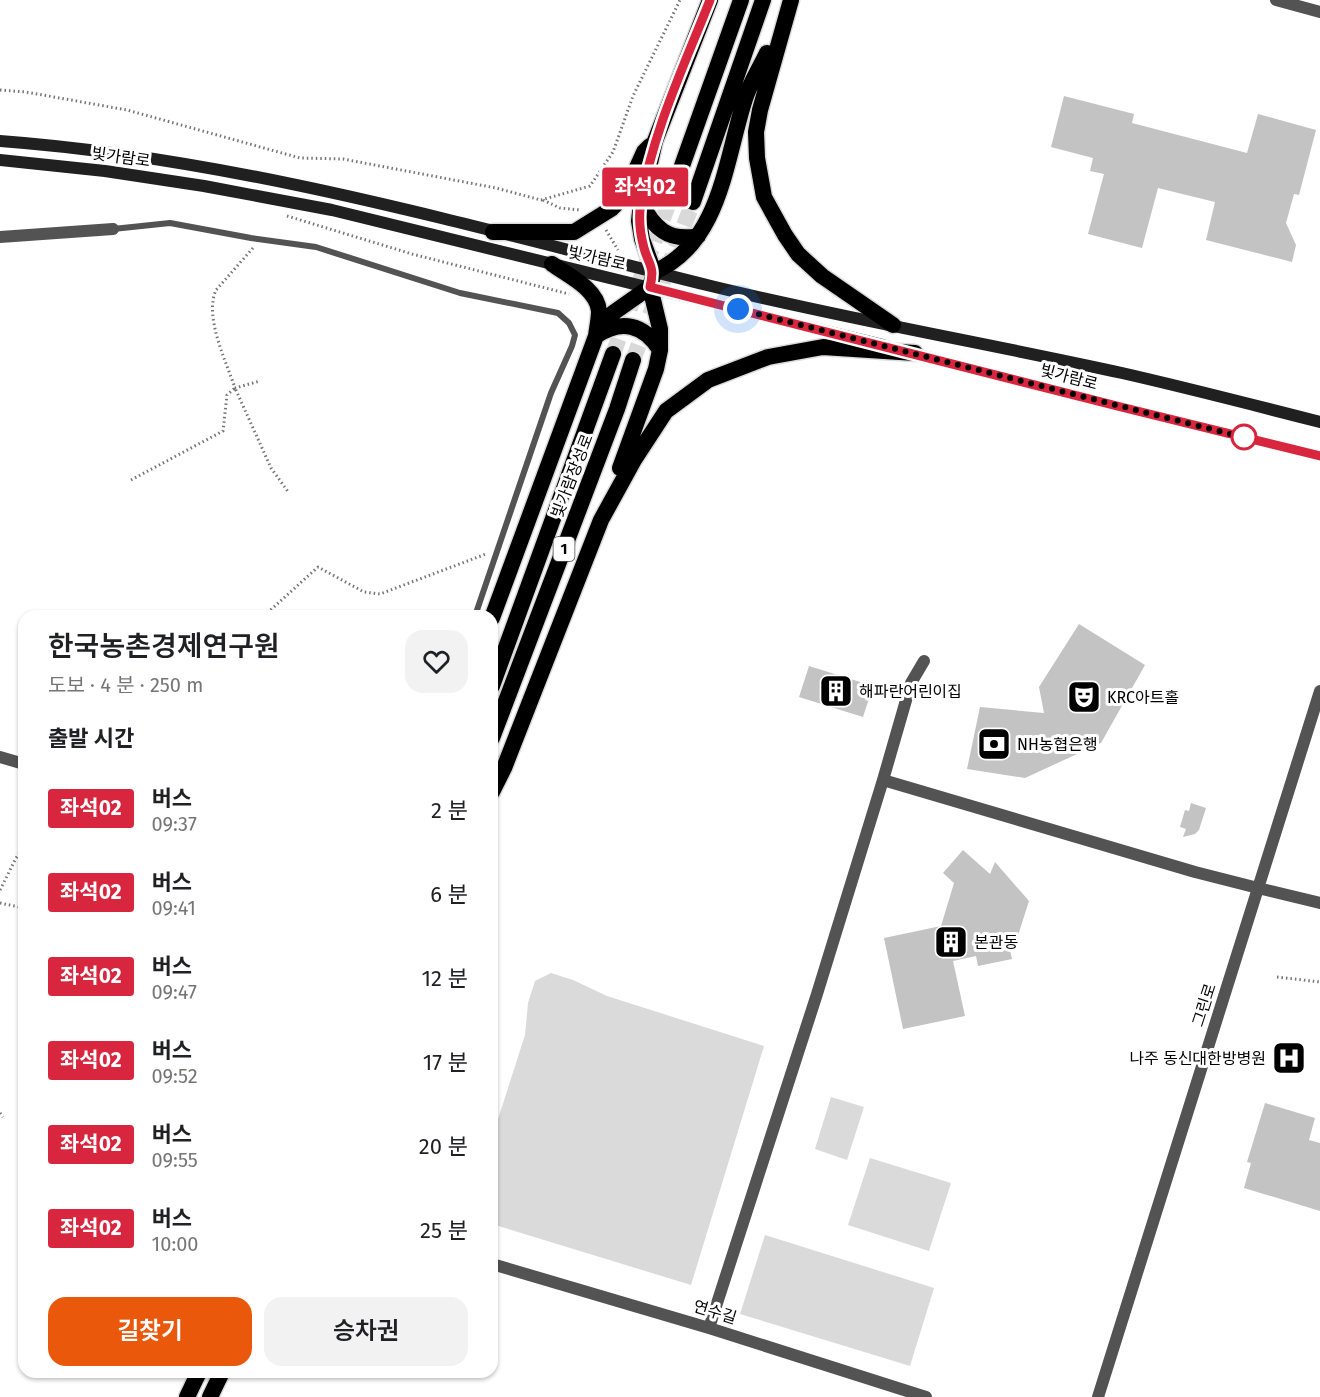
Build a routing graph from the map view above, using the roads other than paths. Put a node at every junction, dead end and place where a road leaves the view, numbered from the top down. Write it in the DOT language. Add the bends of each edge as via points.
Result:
graph roads {
  1 [pos="710,0"];
  2 [pos="741,0"];
  3 [pos="763,0"];
  4 [pos="791,0"];
  5 [pos="1276,0"];
  6 [pos="1320,12"];
  7 [pos="784,20"];
  8 [pos="0,141"];
  9 [pos="655,141"];
  10 [pos="0,160"];
  11 [pos="672,194"];
  12 [pos="693,202"];
  13 [pos="641,203"];
  14 [pos="113,229"];
  15 [pos="492,232"];
  16 [pos="698,236"];
  17 [pos="0,237"];
  18 [pos="552,264"];
  19 [pos="652,279"];
  20 [pos="893,325"];
  21 [pos="596,336"];
  22 [pos="660,350"];
  23 [pos="915,353"];
  24 [pos="613,354"];
  25 [pos="633,360"];
  26 [pos="1320,422"];
  27 [pos="1320,456"];
  28 [pos="602,520"];
  29 [pos="477,610"];
  30 [pos="495,610"];
  31 [pos="924,661"];
  32 [pos="498,670"];
  33 [pos="1320,691"];
  34 [pos="498,722"];
  35 [pos="0,757"];
  36 [pos="18,762"];
  37 [pos="498,780"];
  38 [pos="883,780"];
  39 [pos="1258,888"];
  40 [pos="1320,903"];
  41 [pos="498,1266"];
  42 [pos="709,1328"];
  43 [pos="196,1378"];
  44 [pos="219,1378"];
  45 [pos="187,1397"];
  46 [pos="210,1397"];
  47 [pos="926,1397"];
  48 [pos="1098,1397"];
  1 -- 9 [label="highway"];
  2 -- 11 [label="highway"];
  3 -- 12 [label="highway"];
  4 -- 7 [label="highway"];
  5 -- 6 [label="street"];
  7 -- 16 [label="highway" via="746,96 714,205"];
  7 -- 20 [label="highway" via="756,132 764,197 798,254 822,276"];
  8 -- 15 [label="main road, 빛가람로" via="124,154 239,172"];
  9 -- 13 [label="highway"];
  9 -- 15 [label="highway" via="644,152 624,196 574,232"];
  10 -- 18 [label="main road, 빛가람로" via="105,171 270,198"];
  13 -- 16 [label="highway" via="655,225 666,233 687,238"];
  13 -- 19 [label="highway" via="639,220"];
  14 -- 17 [label="street"];
  14 -- 29 [label="lane" via="170,224 316,247 460,293 558,313 569,323 575,335 572,346"];
  15 -- 19 [label="main road, 빛가람로" via="616,263"];
  16 -- 19 [label="highway"];
  18 -- 19 [label="main road, 빛가람로"];
  18 -- 21 [label="highway" via="588,290 597,302"];
  19 -- 20 [label="main road, 빛가람로" via="714,287"];
  19 -- 21 [label="highway" via="602,325"];
  19 -- 22 [label="highway"];
  19 -- 23 [label="main road, 빛가람로"];
  20 -- 26 [label="main road, 빛가람로" via="1125,374"];
  21 -- 22 [label="highway" via="608,327 630,326 648,334"];
  21 -- 30 [label="highway"];
  22 -- 28 [label="highway"];
  23 -- 27 [label="main road, 빛가람로"];
  23 -- 28 [label="highway" via="823,347 768,357 708,380 661,417"];
  24 -- 32 [label="highway, 빛가람장성로 / 1"];
  25 -- 34 [label="highway, 빛가람장성로 / 1"];
  28 -- 37 [label="highway"];
  31 -- 38 [label="street" via="911,683"];
  33 -- 39 [label="street, 그린로"];
  35 -- 36 [label="street"];
  38 -- 39 [label="street"];
  38 -- 42 [label="street"];
  39 -- 40 [label="street"];
  39 -- 48 [label="street, 그린로"];
  41 -- 42 [label="street, 연수길"];
  42 -- 47 [label="street, 연수길"];
  43 -- 45 [label="highway"];
  44 -- 46 [label="highway"];
}
